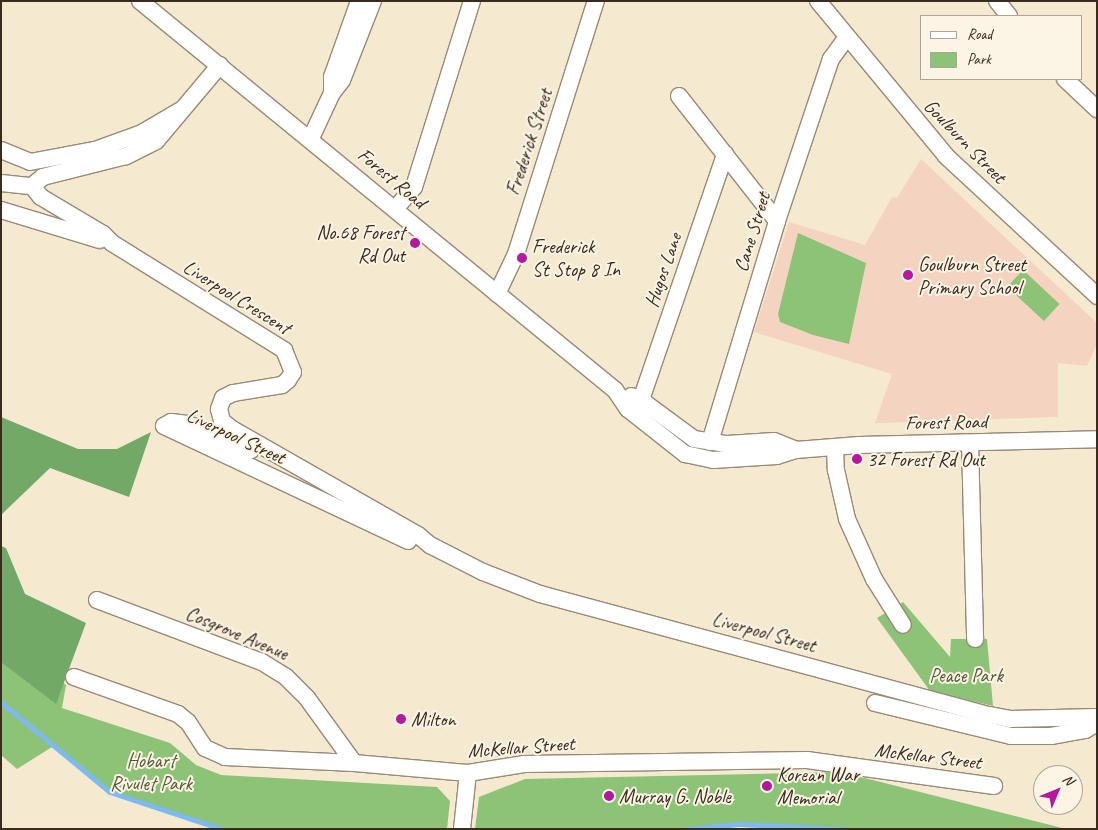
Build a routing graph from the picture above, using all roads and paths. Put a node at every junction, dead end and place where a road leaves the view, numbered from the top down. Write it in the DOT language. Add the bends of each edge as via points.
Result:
graph roads {
  1 [pos="359,1"];
  2 [pos="373,1"];
  3 [pos="472,1"];
  4 [pos="596,1"];
  5 [pos="818,1"];
  6 [pos="997,1"];
  7 [pos="148,4"];
  8 [pos="1008,15"];
  9 [pos="846,38"];
  10 [pos="220,65"];
  11 [pos="1066,80"];
  12 [pos="332,93"];
  13 [pos="679,96"];
  14 [pos="182,108"];
  15 [pos="1097,109"];
  16 [pos="310,138"];
  17 [pos="1,150"];
  18 [pos="725,154"];
  19 [pos="1,183"];
  20 [pos="32,186"];
  21 [pos="395,208"];
  22 [pos="1,210"];
  23 [pos="777,221"];
  24 [pos="112,243"];
  25 [pos="497,294"];
  26 [pos="1097,296"];
  27 [pos="615,390"];
  28 [pos="641,400"];
  29 [pos="222,421"];
  30 [pos="1097,439"];
  31 [pos="710,442"];
  32 [pos="970,443"];
  33 [pos="835,447"];
  34 [pos="796,450"];
  35 [pos="306,474"];
  36 [pos="430,545"];
  37 [pos="97,600"];
  38 [pos="902,625"];
  39 [pos="975,639"];
  40 [pos="74,677"];
  41 [pos="875,703"];
  42 [pos="1097,717"];
  43 [pos="1097,723"];
  44 [pos="354,763"];
  45 [pos="468,773"];
  46 [pos="994,786"];
  47 [pos="462,829"];
  1 -- 12 [label="street" via="332,77"];
  2 -- 12 [label="street" via="342,80"];
  3 -- 21 [label="street" via="414,187"];
  4 -- 25 [label="street, Frederick Street" via="516,254"];
  5 -- 9 [label="street, Goulburn Street"];
  6 -- 8 [label="street"];
  7 -- 10 [label="street, Forest Road"];
  9 -- 23 [label="street, Cane Street" via="831,59"];
  9 -- 26 [label="street, Goulburn Street" via="946,156"];
  10 -- 14 [label="street"];
  10 -- 16 [label="street, Forest Road"];
  11 -- 15 [label="street"];
  12 -- 16 [label="street"];
  13 -- 18 [label="street"];
  14 -- 17 [label="street" via="142,133 95,150 30,162"];
  14 -- 20 [label="street" via="168,130 141,150 73,172 43,177"];
  16 -- 21 [label="street, Forest Road"];
  18 -- 23 [label="street"];
  18 -- 28 [label="street, Hugos Lane"];
  19 -- 20 [label="street"];
  20 -- 24 [label="street, Liverpool Crescent" via="41,197 103,234"];
  21 -- 25 [label="street, Forest Road"];
  22 -- 24 [label="street, Liverpool Crescent"];
  23 -- 31 [label="street, Cane Street"];
  24 -- 29 [label="street, Liverpool Crescent" via="239,320 284,350 292,362 293,372 282,385 233,393 223,398 219,409"];
  25 -- 27 [label="street, Forest Road"];
  27 -- 28 [label="street, Forest Road"];
  27 -- 34 [label="street, Forest Road" via="628,409 695,458 777,456"];
  28 -- 31 [label="street, Forest Road" via="694,439"];
  29 -- 35 [label="street, Liverpool Street"];
  30 -- 32 [label="street, Forest Road"];
  31 -- 34 [label="street, Forest Road" via="774,441"];
  32 -- 33 [label="street, Forest Road"];
  32 -- 39 [label="street"];
  33 -- 34 [label="street, Forest Road"];
  33 -- 38 [label="street" via="836,470 847,520 859,549"];
  35 -- 36 [label="street, Liverpool Street" via="418,535"];
  35 -- 36 [label="street, Liverpool Street" via="188,424 171,422 164,426 414,544"];
  36 -- 42 [label="street, Liverpool Street" via="483,572 540,594 945,704 1010,719"];
  37 -- 44 [label="street, Cosgrove Avenue" via="262,662 286,676 307,698"];
  40 -- 44 [label="street, McKellar Street" via="178,714 188,722 205,748 225,757"];
  41 -- 43 [label="street" via="1011,736 1068,733 1085,730"];
  44 -- 45 [label="street, McKellar Street"];
  45 -- 46 [label="street, McKellar Street" via="524,764 807,760"];
  45 -- 47 [label="street"];
}
